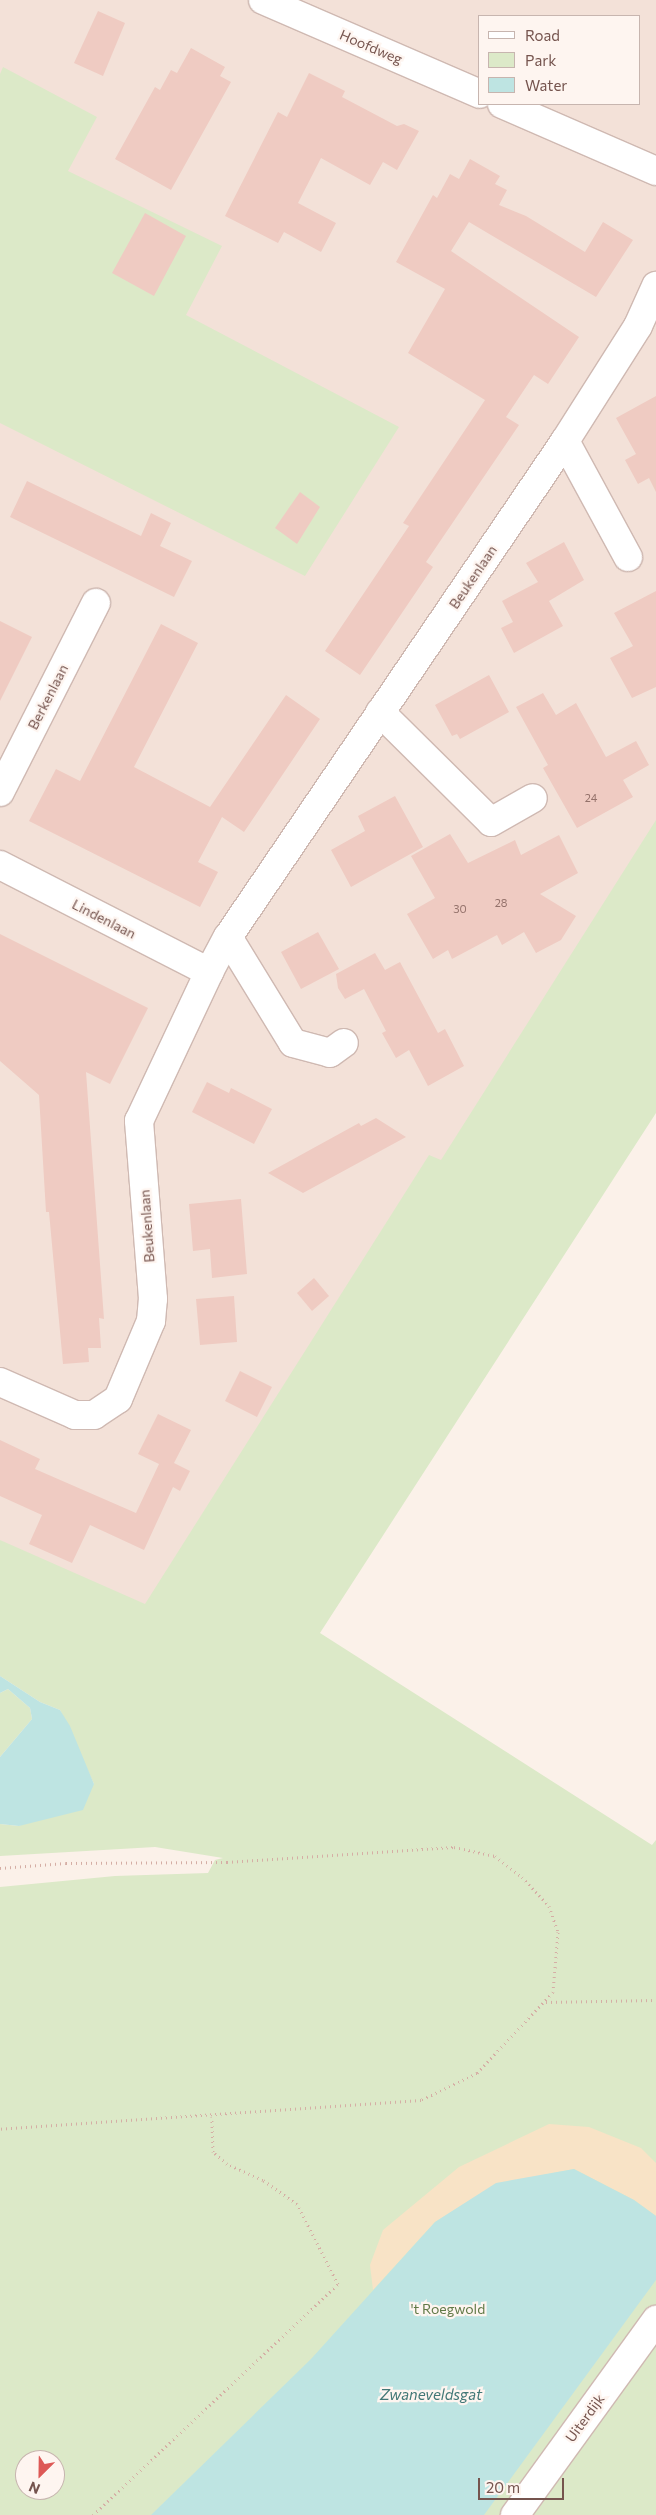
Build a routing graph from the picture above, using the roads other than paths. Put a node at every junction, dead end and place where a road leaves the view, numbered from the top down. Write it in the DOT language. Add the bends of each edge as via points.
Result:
graph roads {
  1 [pos="263,0"];
  2 [pos="478,93"];
  3 [pos="504,105"];
  4 [pos="656,171"];
  5 [pos="656,286"];
  6 [pos="565,441"];
  7 [pos="628,557"];
  8 [pos="96,603"];
  9 [pos="380,712"];
  10 [pos="0,792"];
  11 [pos="533,798"];
  12 [pos="0,865"];
  13 [pos="228,937"];
  14 [pos="209,972"];
  15 [pos="344,1043"];
  16 [pos="0,1382"];
  17 [pos="656,2320"];
  18 [pos="515,2515"];
  1 -- 2 [label="street, Hoofdweg"];
  3 -- 4 [label="street"];
  5 -- 6 [label="street, Beukenlaan" via="638,326"];
  6 -- 7 [label="street"];
  6 -- 9 [label="street, Beukenlaan"];
  8 -- 10 [label="street, Berkenlaan"];
  9 -- 11 [label="street" via="491,822"];
  9 -- 13 [label="street, Beukenlaan"];
  12 -- 14 [label="street, Lindenlaan"];
  13 -- 14 [label="street, Beukenlaan"];
  13 -- 15 [label="street" via="293,1043 330,1053"];
  14 -- 16 [label="street, Beukenlaan" via="140,1121 152,1321 118,1399 94,1415 75,1414"];
  17 -- 18 [label="street, Uiterdijk"];
}
